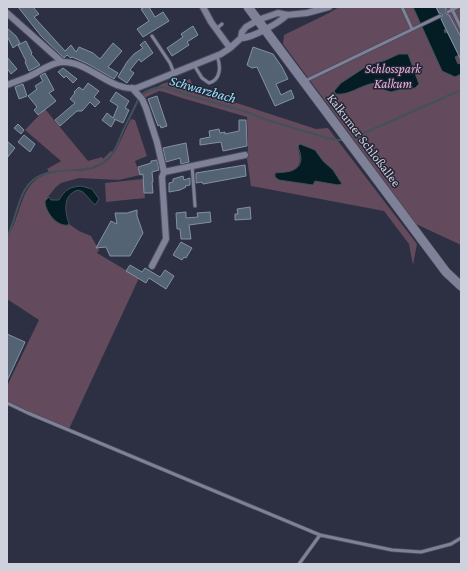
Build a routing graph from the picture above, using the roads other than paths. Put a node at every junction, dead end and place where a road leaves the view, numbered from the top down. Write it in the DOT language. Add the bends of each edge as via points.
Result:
graph roads {
  1 [pos="248,7"];
  2 [pos="329,7"];
  3 [pos="402,7"];
  4 [pos="458,7"];
  5 [pos="207,8"];
  6 [pos="452,8"];
  7 [pos="448,12"];
  8 [pos="7,13"];
  9 [pos="287,15"];
  10 [pos="440,16"];
  11 [pos="258,20"];
  12 [pos="222,24"];
  13 [pos="461,28"];
  14 [pos="216,29"];
  15 [pos="264,29"];
  16 [pos="412,29"];
  17 [pos="152,36"];
  18 [pos="241,38"];
  19 [pos="230,48"];
  20 [pos="217,55"];
  21 [pos="62,62"];
  22 [pos="194,65"];
  23 [pos="174,73"];
  24 [pos="304,82"];
  25 [pos="7,84"];
  26 [pos="132,88"];
  27 [pos="245,155"];
  28 [pos="192,165"];
  29 [pos="164,172"];
  30 [pos="195,206"];
  31 [pos="152,266"];
  32 [pos="461,286"];
  33 [pos="7,403"];
  34 [pos="320,535"];
  35 [pos="461,538"];
  36 [pos="299,564"];
  1 -- 11 [label="main road, Kalkumer Schloßallee"];
  2 -- 9 [label="street"];
  3 -- 16 [label="lane"];
  4 -- 6 [label="lane"];
  5 -- 14 [label="street"];
  6 -- 7 [label="lane"];
  6 -- 13 [label="lane"];
  8 -- 21 [label="street"];
  9 -- 11 [label="street" via="278,13"];
  9 -- 15 [label="street"];
  10 -- 16 [label="lane"];
  11 -- 15 [label="main road, Kalkumer Schloßallee"];
  11 -- 18 [label="street" via="246,27"];
  12 -- 14 [label="lane"];
  14 -- 19 [label="street"];
  15 -- 18 [label="street" via="252,36"];
  15 -- 24 [label="main road, Kalkumer Schloßallee"];
  16 -- 24 [label="lane"];
  17 -- 23 [label="lane"];
  18 -- 19 [label="street"];
  19 -- 20 [label="street"];
  20 -- 22 [label="street"];
  20 -- 22 [label="lane" via="220,72 212,82 209,83 202,78"];
  21 -- 25 [label="street"];
  21 -- 26 [label="street" via="79,65 122,87"];
  22 -- 23 [label="street"];
  23 -- 26 [label="street"];
  24 -- 32 [label="main road, Kalkumer Schloßallee" via="446,272"];
  26 -- 29 [label="street" via="140,97"];
  27 -- 28 [label="street"];
  28 -- 29 [label="street"];
  28 -- 30 [label="lane"];
  29 -- 31 [label="street" via="162,177 166,239"];
  33 -- 34 [label="lane"];
  34 -- 35 [label="lane" via="392,550 421,552 451,544"];
  34 -- 36 [label="lane"];
}
